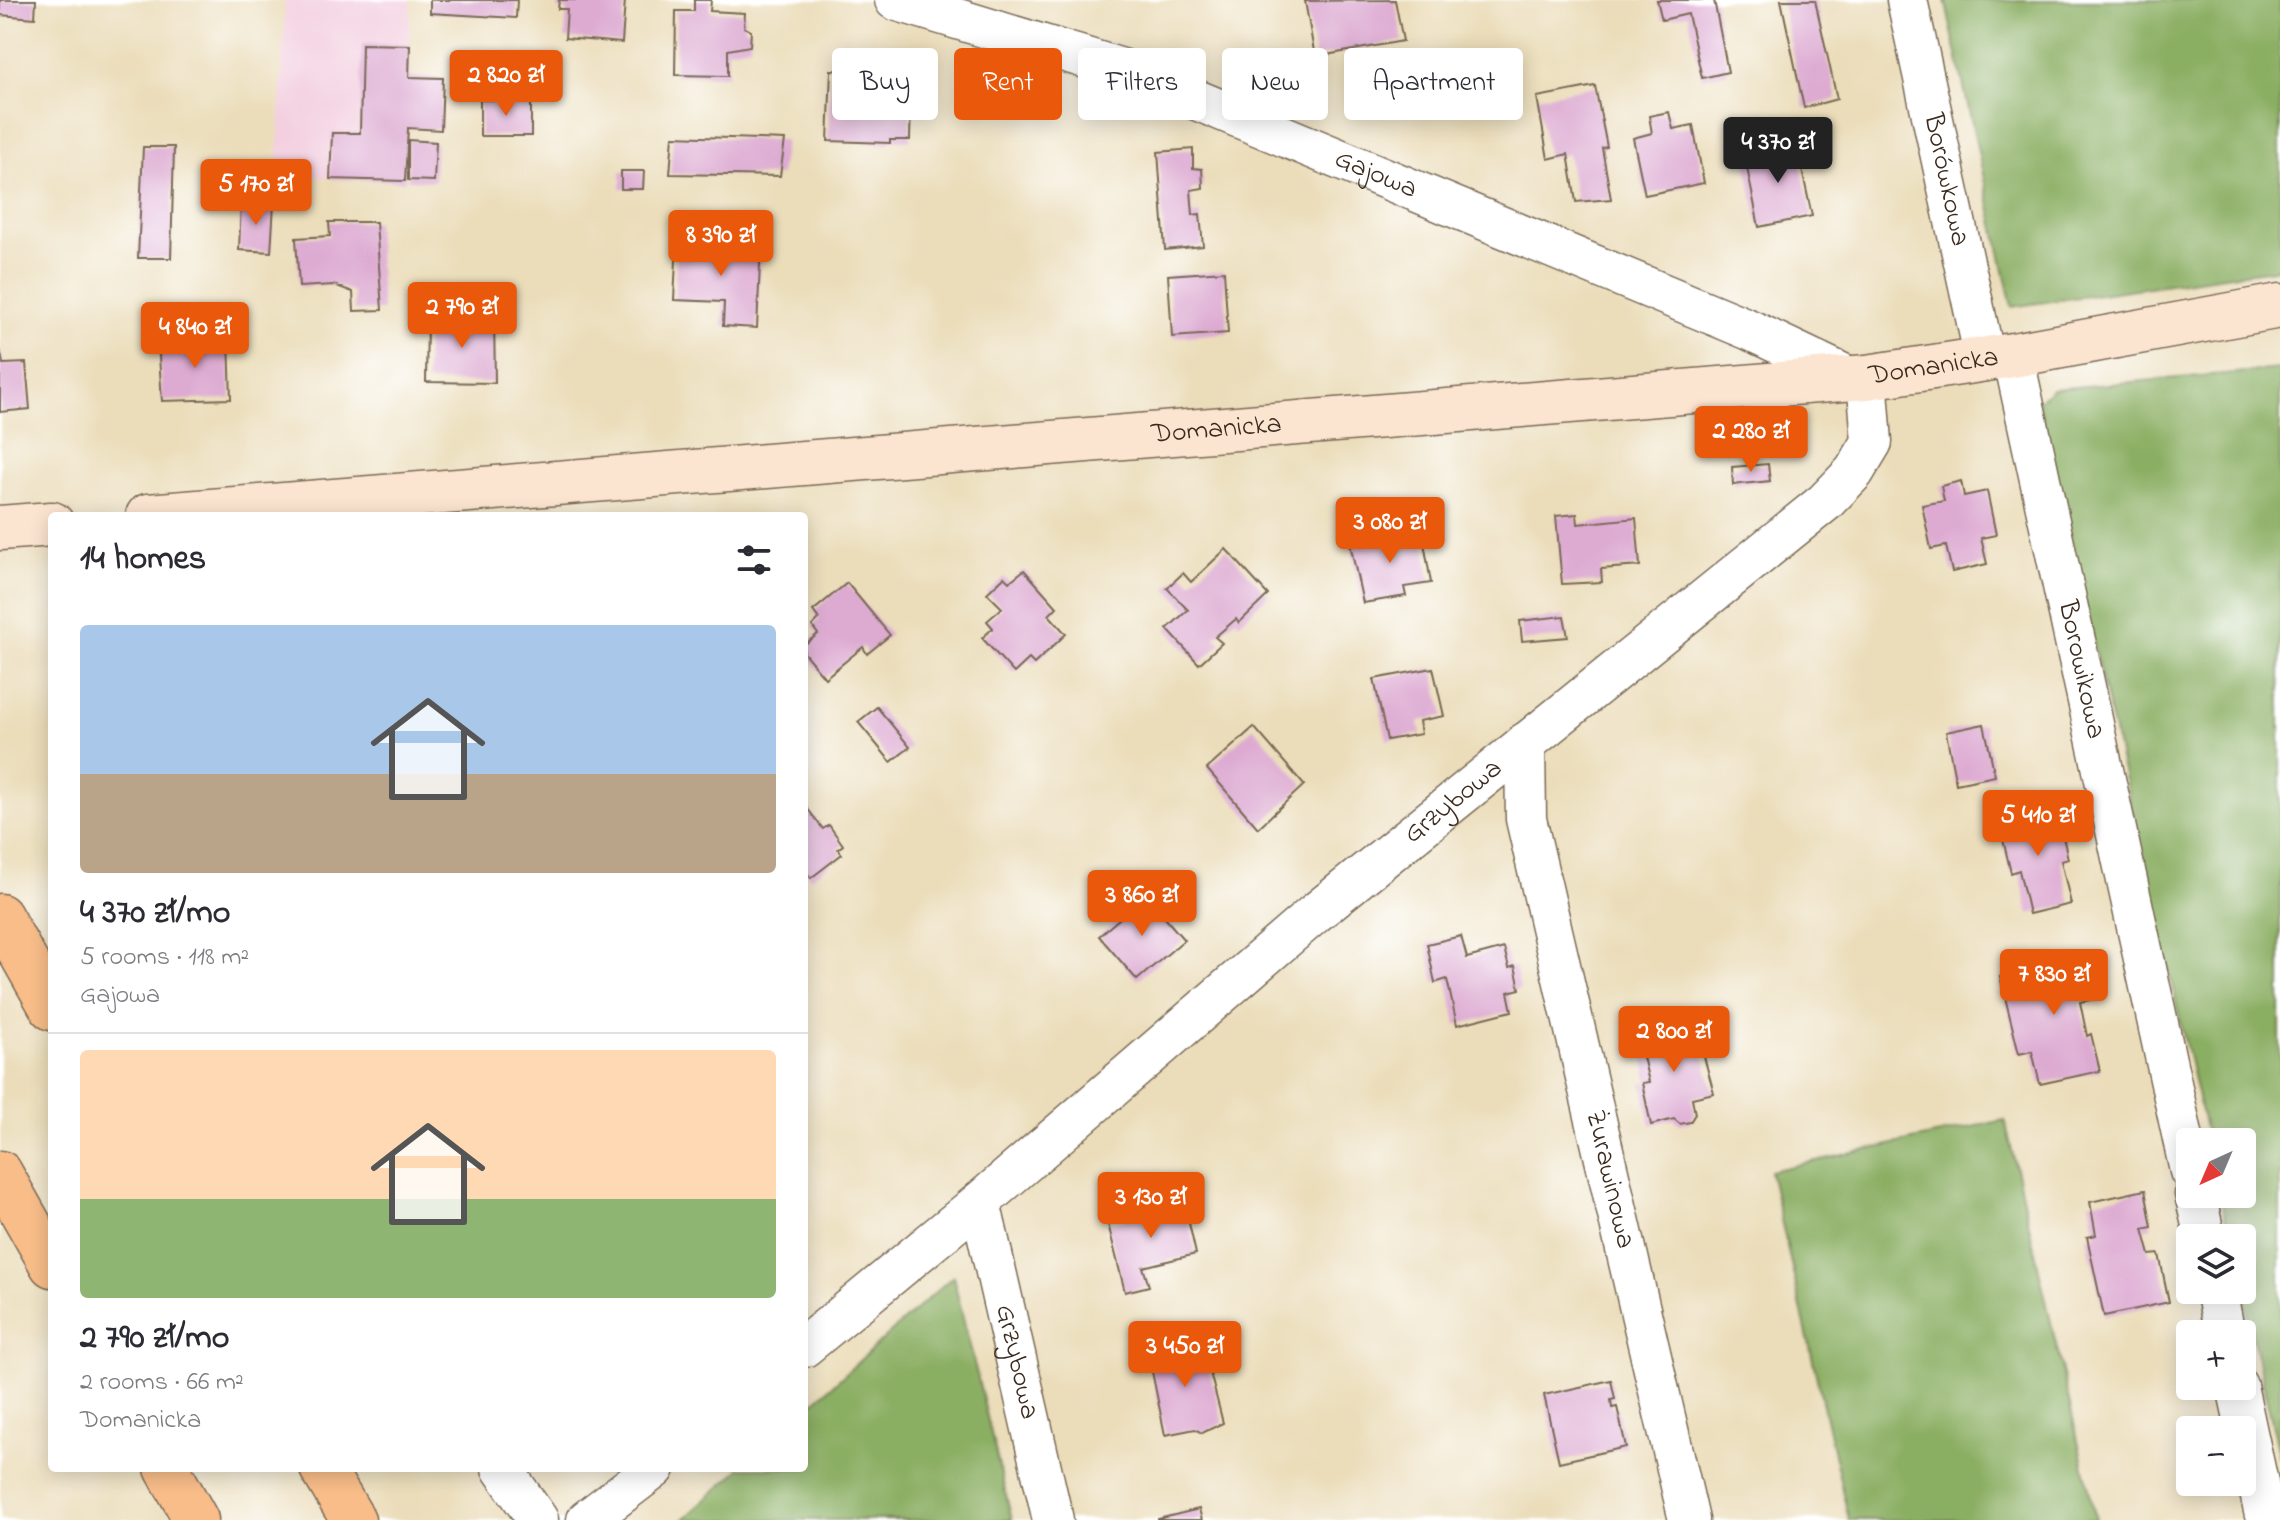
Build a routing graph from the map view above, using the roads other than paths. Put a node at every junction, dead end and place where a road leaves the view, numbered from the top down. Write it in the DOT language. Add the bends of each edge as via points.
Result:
graph roads {
  1 [pos="895,0"];
  2 [pos="1907,0"];
  3 [pos="2280,306"];
  4 [pos="1999,357"];
  5 [pos="1857,376"];
  6 [pos="197,512"];
  7 [pos="48,524"];
  8 [pos="0,528"];
  9 [pos="1525,743"];
  10 [pos="0,916"];
  11 [pos="48,1001"];
  12 [pos="2180,1128"];
  13 [pos="0,1173"];
  14 [pos="980,1202"];
  15 [pos="48,1258"];
  16 [pos="808,1344"];
  17 [pos="2240,1400"];
  18 [pos="169,1472"];
  19 [pos="324,1472"];
  20 [pos="505,1472"];
  21 [pos="650,1472"];
  22 [pos="196,1520"];
  23 [pos="353,1520"];
  24 [pos="538,1520"];
  25 [pos="587,1520"];
  26 [pos="1053,1520"];
  27 [pos="1689,1520"];
  28 [pos="2266,1520"];
  1 -- 5 [label="street, Gajowa" via="1122,69"];
  2 -- 4 [label="street, Borówkowa"];
  3 -- 4 [label="street, Domanicka"];
  4 -- 5 [label="street, Domanicka"];
  4 -- 12 [label="street, Borowikowa"];
  5 -- 6 [label="street, Domanicka"];
  5 -- 9 [label="street, Grzybowa" via="1872,442 1854,472 1825,502"];
  7 -- 8 [label="street"];
  9 -- 14 [label="street, Grzybowa" via="1314,914"];
  9 -- 27 [label="street, Żurawinowa" via="1526,819"];
  10 -- 11 [label="highway"];
  13 -- 15 [label="highway"];
  14 -- 16 [label="street, Grzybowa"];
  14 -- 26 [label="street, Grzybowa"];
  17 -- 28 [label="street"];
  18 -- 22 [label="highway"];
  19 -- 23 [label="highway"];
  20 -- 24 [label="street"];
  21 -- 25 [label="street"];
}
